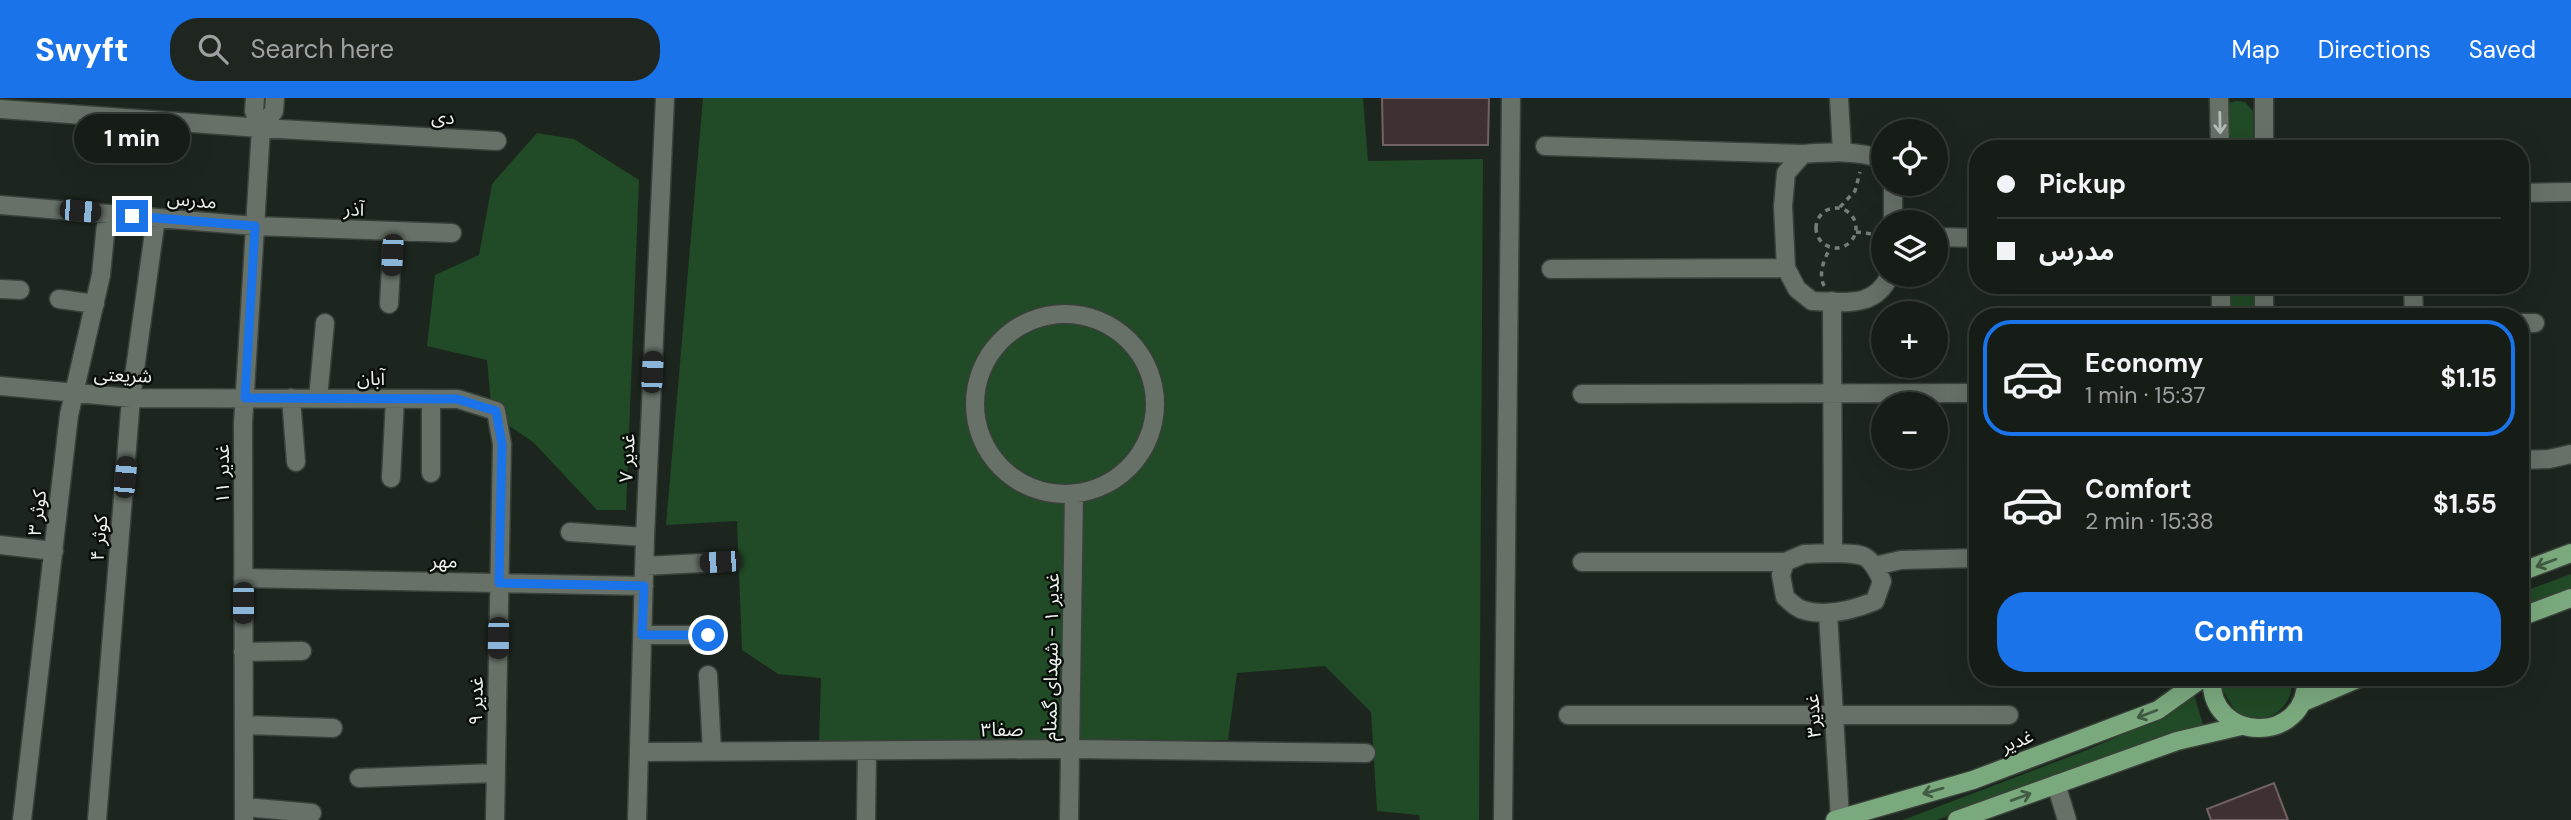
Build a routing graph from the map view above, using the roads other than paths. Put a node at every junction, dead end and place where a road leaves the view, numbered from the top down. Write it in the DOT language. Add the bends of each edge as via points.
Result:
graph roads {
  1 [pos="255,98"];
  2 [pos="275,98"];
  3 [pos="665,98"];
  4 [pos="1511,98"];
  5 [pos="1839,98"];
  6 [pos="2219,98"];
  7 [pos="2264,98"];
  8 [pos="0,109"];
  9 [pos="261,128"];
  10 [pos="2220,140"];
  11 [pos="2264,140"];
  12 [pos="497,141"];
  13 [pos="1545,146"];
  14 [pos="1842,151"];
  15 [pos="1803,154"];
  16 [pos="1871,155"];
  17 [pos="2571,192"];
  18 [pos="2529,193"];
  19 [pos="0,205"];
  20 [pos="107,214"];
  21 [pos="156,218"];
  22 [pos="255,226"];
  23 [pos="393,231"];
  24 [pos="452,233"];
  25 [pos="1948,237"];
  26 [pos="1969,238"];
  27 [pos="1786,268"];
  28 [pos="1551,269"];
  29 [pos="1885,287"];
  30 [pos="0,289"];
  31 [pos="20,290"];
  32 [pos="59,299"];
  33 [pos="1832,301"];
  34 [pos="95,304"];
  35 [pos="389,304"];
  36 [pos="325,323"];
  37 [pos="0,386"];
  38 [pos="1833,393"];
  39 [pos="1969,393"];
  40 [pos="75,394"];
  41 [pos="1582,394"];
  42 [pos="131,398"];
  43 [pos="245,398"];
  44 [pos="291,398"];
  45 [pos="318,398"];
  46 [pos="395,399"];
  47 [pos="431,399"];
  48 [pos="496,411"];
  49 [pos="2571,454"];
  50 [pos="2529,460"];
  51 [pos="296,462"];
  52 [pos="431,472"];
  53 [pos="391,478"];
  54 [pos="1074,494"];
  55 [pos="570,532"];
  56 [pos="645,537"];
  57 [pos="0,545"];
  58 [pos="54,551"];
  59 [pos="1833,553"];
  60 [pos="2571,553"];
  61 [pos="1969,558"];
  62 [pos="720,562"];
  63 [pos="1582,562"];
  64 [pos="1785,562"];
  65 [pos="645,566"];
  66 [pos="1875,566"];
  67 [pos="2529,569"];
  68 [pos="243,578"];
  69 [pos="499,583"];
  70 [pos="644,586"];
  71 [pos="2571,598"];
  72 [pos="1828,612"];
  73 [pos="2529,614"];
  74 [pos="642,635"];
  75 [pos="708,635"];
  76 [pos="243,652"];
  77 [pos="302,652"];
  78 [pos="708,675"];
  79 [pos="2191,686"];
  80 [pos="2213,686"];
  81 [pos="2305,686"];
  82 [pos="2341,686"];
  83 [pos="2301,703"];
  84 [pos="1834,714"];
  85 [pos="2009,715"];
  86 [pos="1568,716"];
  87 [pos="244,726"];
  88 [pos="2241,726"];
  89 [pos="333,728"];
  90 [pos="1071,750"];
  91 [pos="867,751"];
  92 [pos="639,752"];
  93 [pos="712,752"];
  94 [pos="1366,753"];
  95 [pos="496,773"];
  96 [pos="359,778"];
  97 [pos="2056,784"];
  98 [pos="244,813"];
  99 [pos="312,813"];
  100 [pos="1838,819"];
  101 [pos="22,820"];
  102 [pos="97,820"];
  103 [pos="495,820"];
  104 [pos="638,820"];
  105 [pos="866,820"];
  106 [pos="1069,820"];
  107 [pos="1503,820"];
  108 [pos="1957,820"];
  109 [pos="2067,820"];
  1 -- 9 [label="street" via="254,111"];
  2 -- 9 [label="street" via="274,111"];
  3 -- 56 [label="street, غدیر ۷"];
  4 -- 107 [label="street"];
  5 -- 14 [label="street"];
  6 -- 10 [label="street, one-way"];
  7 -- 11 [label="street"];
  8 -- 9 [label="street, دی"];
  9 -- 12 [label="street, دی"];
  9 -- 22 [label="street, غدیر ۱۱"];
  13 -- 15 [label="street"];
  14 -- 15 [label="street"];
  14 -- 16 [label="street"];
  15 -- 27 [label="street" via="1786,173"];
  17 -- 18 [label="street"];
  19 -- 20 [label="street, مدرس"];
  20 -- 21 [label="street, مدرس"];
  20 -- 34 [label="street, کوثر ۳"];
  21 -- 22 [label="street, مدرس"];
  21 -- 42 [label="street, کوثر ۴"];
  22 -- 23 [label="street, آذر"];
  22 -- 43 [label="street, غدیر ۱۱"];
  23 -- 24 [label="street, آذر"];
  23 -- 35 [label="street"];
  25 -- 26 [label="street"];
  27 -- 28 [label="street"];
  27 -- 33 [label="street" via="1797,289 1812,301"];
  29 -- 33 [label="street" via="1865,300"];
  30 -- 31 [label="street"];
  32 -- 34 [label="street"];
  33 -- 38 [label="street"];
  34 -- 40 [label="street, کوثر ۳"];
  36 -- 45 [label="street"];
  37 -- 40 [label="street, شریعتی"];
  38 -- 39 [label="street"];
  38 -- 41 [label="street"];
  38 -- 59 [label="street"];
  40 -- 42 [label="street, شریعتی"];
  40 -- 58 [label="street, کوثر ۳"];
  42 -- 43 [label="street, شریعتی"];
  42 -- 102 [label="street, کوثر ۴"];
  43 -- 44 [label="street, آبان"];
  43 -- 68 [label="street, غدیر ۱۱"];
  44 -- 45 [label="street, آبان"];
  44 -- 51 [label="street"];
  45 -- 46 [label="street, آبان"];
  46 -- 47 [label="street, آبان"];
  46 -- 53 [label="street"];
  47 -- 48 [label="street, آبان" via="457,399"];
  47 -- 52 [label="street"];
  48 -- 69 [label="street, غدیر ۹" via="502,444"];
  49 -- 50 [label="street"];
  54 -- 54 [label="street" via="1113,480 1129,467 1151,431 1154,390 1138,351 1107,324 1066,314 1045,316 1025,323 1000,342 982,367 974,408 986,448 1014,479 1043,491"];
  54 -- 90 [label="street, غدیر ۱ - شهدای گمنام"];
  55 -- 56 [label="street"];
  56 -- 65 [label="street, غدیر ۷"];
  57 -- 58 [label="street"];
  58 -- 101 [label="street, کوثر ۳"];
  59 -- 64 [label="street" via="1804,554"];
  59 -- 66 [label="street" via="1862,554"];
  60 -- 67 [label="main road, one-way"];
  61 -- 66 [label="street" via="1901,560"];
  62 -- 65 [label="street"];
  63 -- 64 [label="street"];
  64 -- 72 [label="street" via="1781,575 1785,597 1801,610"];
  65 -- 70 [label="street, غدیر ۷"];
  66 -- 72 [label="street" via="1882,581 1875,601"];
  68 -- 69 [label="street, مهر"];
  68 -- 76 [label="street, غدیر ۱۱"];
  69 -- 70 [label="street, مهر"];
  69 -- 95 [label="street, غدیر ۹"];
  70 -- 74 [label="street, غدیر ۷"];
  71 -- 73 [label="main road"];
  72 -- 84 [label="street, غدیر۳"];
  74 -- 75 [label="street"];
  74 -- 92 [label="street, غدیر ۷"];
  76 -- 77 [label="street"];
  76 -- 87 [label="street, غدیر ۱۱"];
  78 -- 93 [label="street"];
  79 -- 100 [label="main road, غدیر, one-way" via="2158,710 1973,780"];
  80 -- 88 [label="main road" via="2220,709"];
  81 -- 83 [label="main road"];
  82 -- 83 [label="main road"];
  83 -- 88 [label="main road" via="2284,722 2272,727"];
  84 -- 85 [label="street"];
  84 -- 86 [label="street"];
  84 -- 100 [label="street, غدیر۳"];
  87 -- 89 [label="street"];
  87 -- 98 [label="street, غدیر ۱۱"];
  88 -- 97 [label="main road" via="2177,741"];
  90 -- 91 [label="street, صفا۳"];
  90 -- 94 [label="street, صفا۳"];
  90 -- 106 [label="street, غدیر ۱ - شهدای گمنام"];
  91 -- 93 [label="street, صفا۳"];
  91 -- 105 [label="street"];
  92 -- 93 [label="street, صفا۳"];
  92 -- 104 [label="street, غدیر ۷"];
  95 -- 96 [label="street"];
  95 -- 103 [label="street, غدیر ۹"];
  108 -- 97 [label="main road, one-way"];
  97 -- 109 [label="street"];
  98 -- 99 [label="street"];
}
